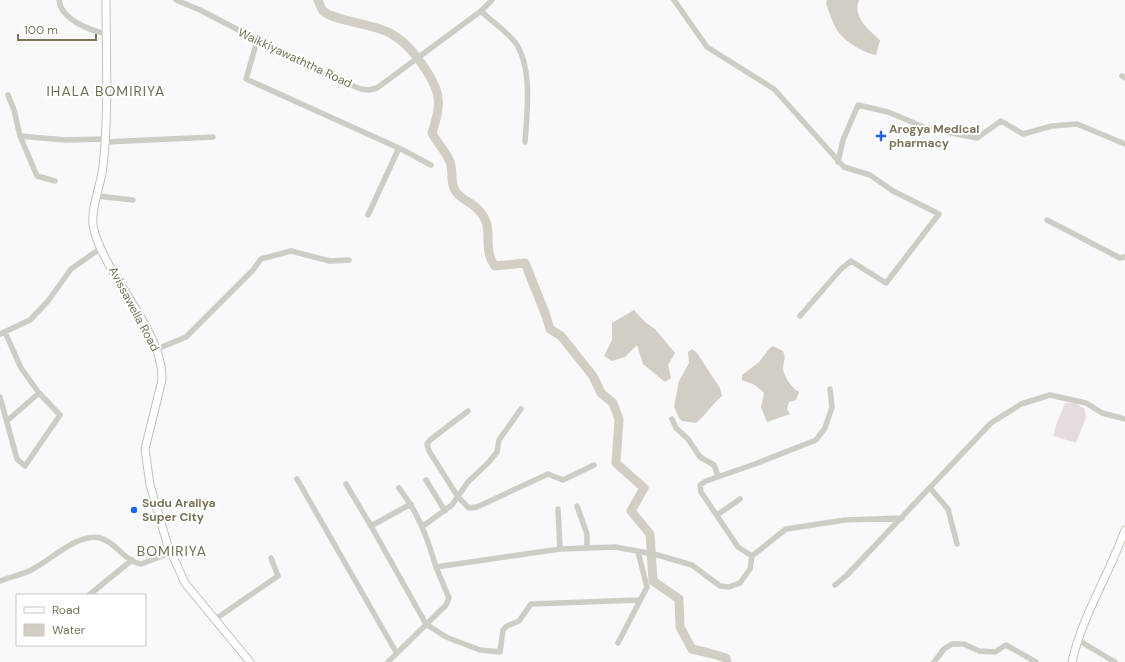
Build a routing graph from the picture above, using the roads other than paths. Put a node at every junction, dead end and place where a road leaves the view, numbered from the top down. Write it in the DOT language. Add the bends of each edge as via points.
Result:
graph roads {
  1 [pos="59,0"];
  2 [pos="106,0"];
  3 [pos="176,0"];
  4 [pos="492,0"];
  5 [pos="674,0"];
  6 [pos="480,11"];
  7 [pos="106,34"];
  8 [pos="257,41"];
  9 [pos="8,95"];
  10 [pos="20,136"];
  11 [pos="213,137"];
  12 [pos="105,140"];
  13 [pos="525,142"];
  14 [pos="1125,144"];
  15 [pos="399,148"];
  16 [pos="838,162"];
  17 [pos="431,164"];
  18 [pos="55,181"];
  19 [pos="98,196"];
  20 [pos="133,200"];
  21 [pos="368,215"];
  22 [pos="1047,220"];
  23 [pos="101,248"];
  24 [pos="1125,257"];
  25 [pos="349,260"];
  26 [pos="800,316"];
  27 [pos="2,333"];
  28 [pos="157,349"];
  29 [pos="830,389"];
  30 [pos="40,393"];
  31 [pos="0,396"];
  32 [pos="521,409"];
  33 [pos="468,411"];
  34 [pos="672,419"];
  35 [pos="1125,419"];
  36 [pos="8,420"];
  37 [pos="594,465"];
  38 [pos="718,476"];
  39 [pos="297,479"];
  40 [pos="426,480"];
  41 [pos="346,484"];
  42 [pos="399,488"];
  43 [pos="930,488"];
  44 [pos="458,497"];
  45 [pos="740,499"];
  46 [pos="411,504"];
  47 [pos="577,506"];
  48 [pos="558,509"];
  49 [pos="445,511"];
  50 [pos="717,515"];
  51 [pos="902,518"];
  52 [pos="371,526"];
  53 [pos="423,526"];
  54 [pos="1125,530"];
  55 [pos="957,544"];
  56 [pos="587,548"];
  57 [pos="560,549"];
  58 [pos="638,552"];
  59 [pos="170,553"];
  60 [pos="752,556"];
  61 [pos="271,558"];
  62 [pos="132,560"];
  63 [pos="436,568"];
  64 [pos="0,581"];
  65 [pos="835,585"];
  66 [pos="90,594"];
  67 [pos="639,600"];
  68 [pos="214,620"];
  69 [pos="426,624"];
  70 [pos="1078,640"];
  71 [pos="618,642"];
  72 [pos="396,652"];
  73 [pos="250,662"];
  74 [pos="388,662"];
  75 [pos="934,662"];
  76 [pos="1036,662"];
  77 [pos="1072,662"];
  78 [pos="1115,662"];
  1 -- 7 [label="street" via="67,15 77,23"];
  2 -- 7 [label="main road, Avissawella Road"];
  3 -- 8 [label="street, Waikkiyawaththa Road"];
  4 -- 6 [label="street, Waikkiyawaththa Road"];
  5 -- 16 [label="street" via="707,47 774,89"];
  6 -- 8 [label="street, Waikkiyawaththa Road" via="377,88 369,90 325,75"];
  6 -- 13 [label="street" via="516,43 521,54 528,94"];
  7 -- 12 [label="main road, Avissawella Road"];
  8 -- 15 [label="street" via="246,79"];
  9 -- 10 [label="street"];
  10 -- 12 [label="street"];
  10 -- 18 [label="street" via="37,176"];
  11 -- 12 [label="street"];
  12 -- 19 [label="main road, Avissawella Road"];
  14 -- 16 [label="street" via="1077,124 1052,126 1023,134 1001,121 977,138 926,128 888,112 858,105 843,140"];
  15 -- 17 [label="street"];
  15 -- 21 [label="street"];
  16 -- 26 [label="street" via="844,167 870,175 894,191 939,214 886,283 851,261"];
  19 -- 20 [label="street"];
  19 -- 23 [label="main road, Avissawella Road" via="93,228"];
  22 -- 24 [label="street" via="1120,258"];
  23 -- 27 [label="street" via="71,268 48,301 30,320"];
  23 -- 28 [label="main road, Avissawella Road"];
  25 -- 28 [label="street" via="330,261 290,251 262,259 186,337"];
  27 -- 30 [label="street" via="21,368"];
  28 -- 59 [label="main road, Avissawella Road" via="162,380 145,449 150,485"];
  29 -- 38 [label="street" via="832,407 825,428 816,440"];
  30 -- 36 [label="street"];
  30 -- 36 [label="street" via="60,415 25,466 17,459"];
  31 -- 36 [label="street"];
  32 -- 44 [label="street" via="499,440 497,452 468,482"];
  33 -- 44 [label="street" via="427,444"];
  34 -- 38 [label="street" via="676,428 688,439 700,457 714,465"];
  35 -- 43 [label="street" via="1102,413 1086,403 1050,395 1021,404 991,423"];
  37 -- 44 [label="street" via="563,480 548,474 473,508 469,508"];
  38 -- 50 [label="street" via="703,482 700,486 701,492"];
  39 -- 72 [label="street"];
  40 -- 49 [label="street"];
  41 -- 52 [label="street"];
  42 -- 46 [label="street"];
  43 -- 51 [label="street"];
  43 -- 55 [label="street" via="948,509"];
  44 -- 49 [label="street"];
  45 -- 50 [label="street"];
  46 -- 52 [label="street"];
  46 -- 53 [label="street"];
  47 -- 56 [label="street" via="586,534"];
  48 -- 57 [label="street"];
  49 -- 53 [label="street"];
  50 -- 60 [label="street" via="738,546"];
  51 -- 60 [label="street" via="845,520 786,529"];
  51 -- 65 [label="street" via="847,576"];
  52 -- 69 [label="street"];
  53 -- 63 [label="street"];
  54 -- 70 [label="main road"];
  56 -- 57 [label="street"];
  56 -- 58 [label="street" via="614,547"];
  57 -- 63 [label="street"];
  58 -- 60 [label="street" via="692,564 720,586 729,587 740,583 750,569"];
  58 -- 67 [label="street" via="647,587"];
  59 -- 62 [label="street" via="145,563"];
  59 -- 68 [label="main road, Avissawella Road" via="184,583"];
  61 -- 68 [label="street" via="278,576"];
  62 -- 64 [label="street" via="106,540 97,537 86,538 70,545 30,571"];
  62 -- 66 [label="street"];
  63 -- 69 [label="street" via="448,598 446,605"];
  67 -- 69 [label="street" via="531,604 519,621 503,630 500,652 473,648 446,637"];
  67 -- 71 [label="street"];
  68 -- 73 [label="main road, Avissawella Road"];
  69 -- 72 [label="street"];
  70 -- 77 [label="main road"];
  70 -- 78 [label="street"];
  72 -- 74 [label="street"];
  75 -- 76 [label="street" via="944,649 952,644 964,644 979,651 995,652 1006,645"];
}
